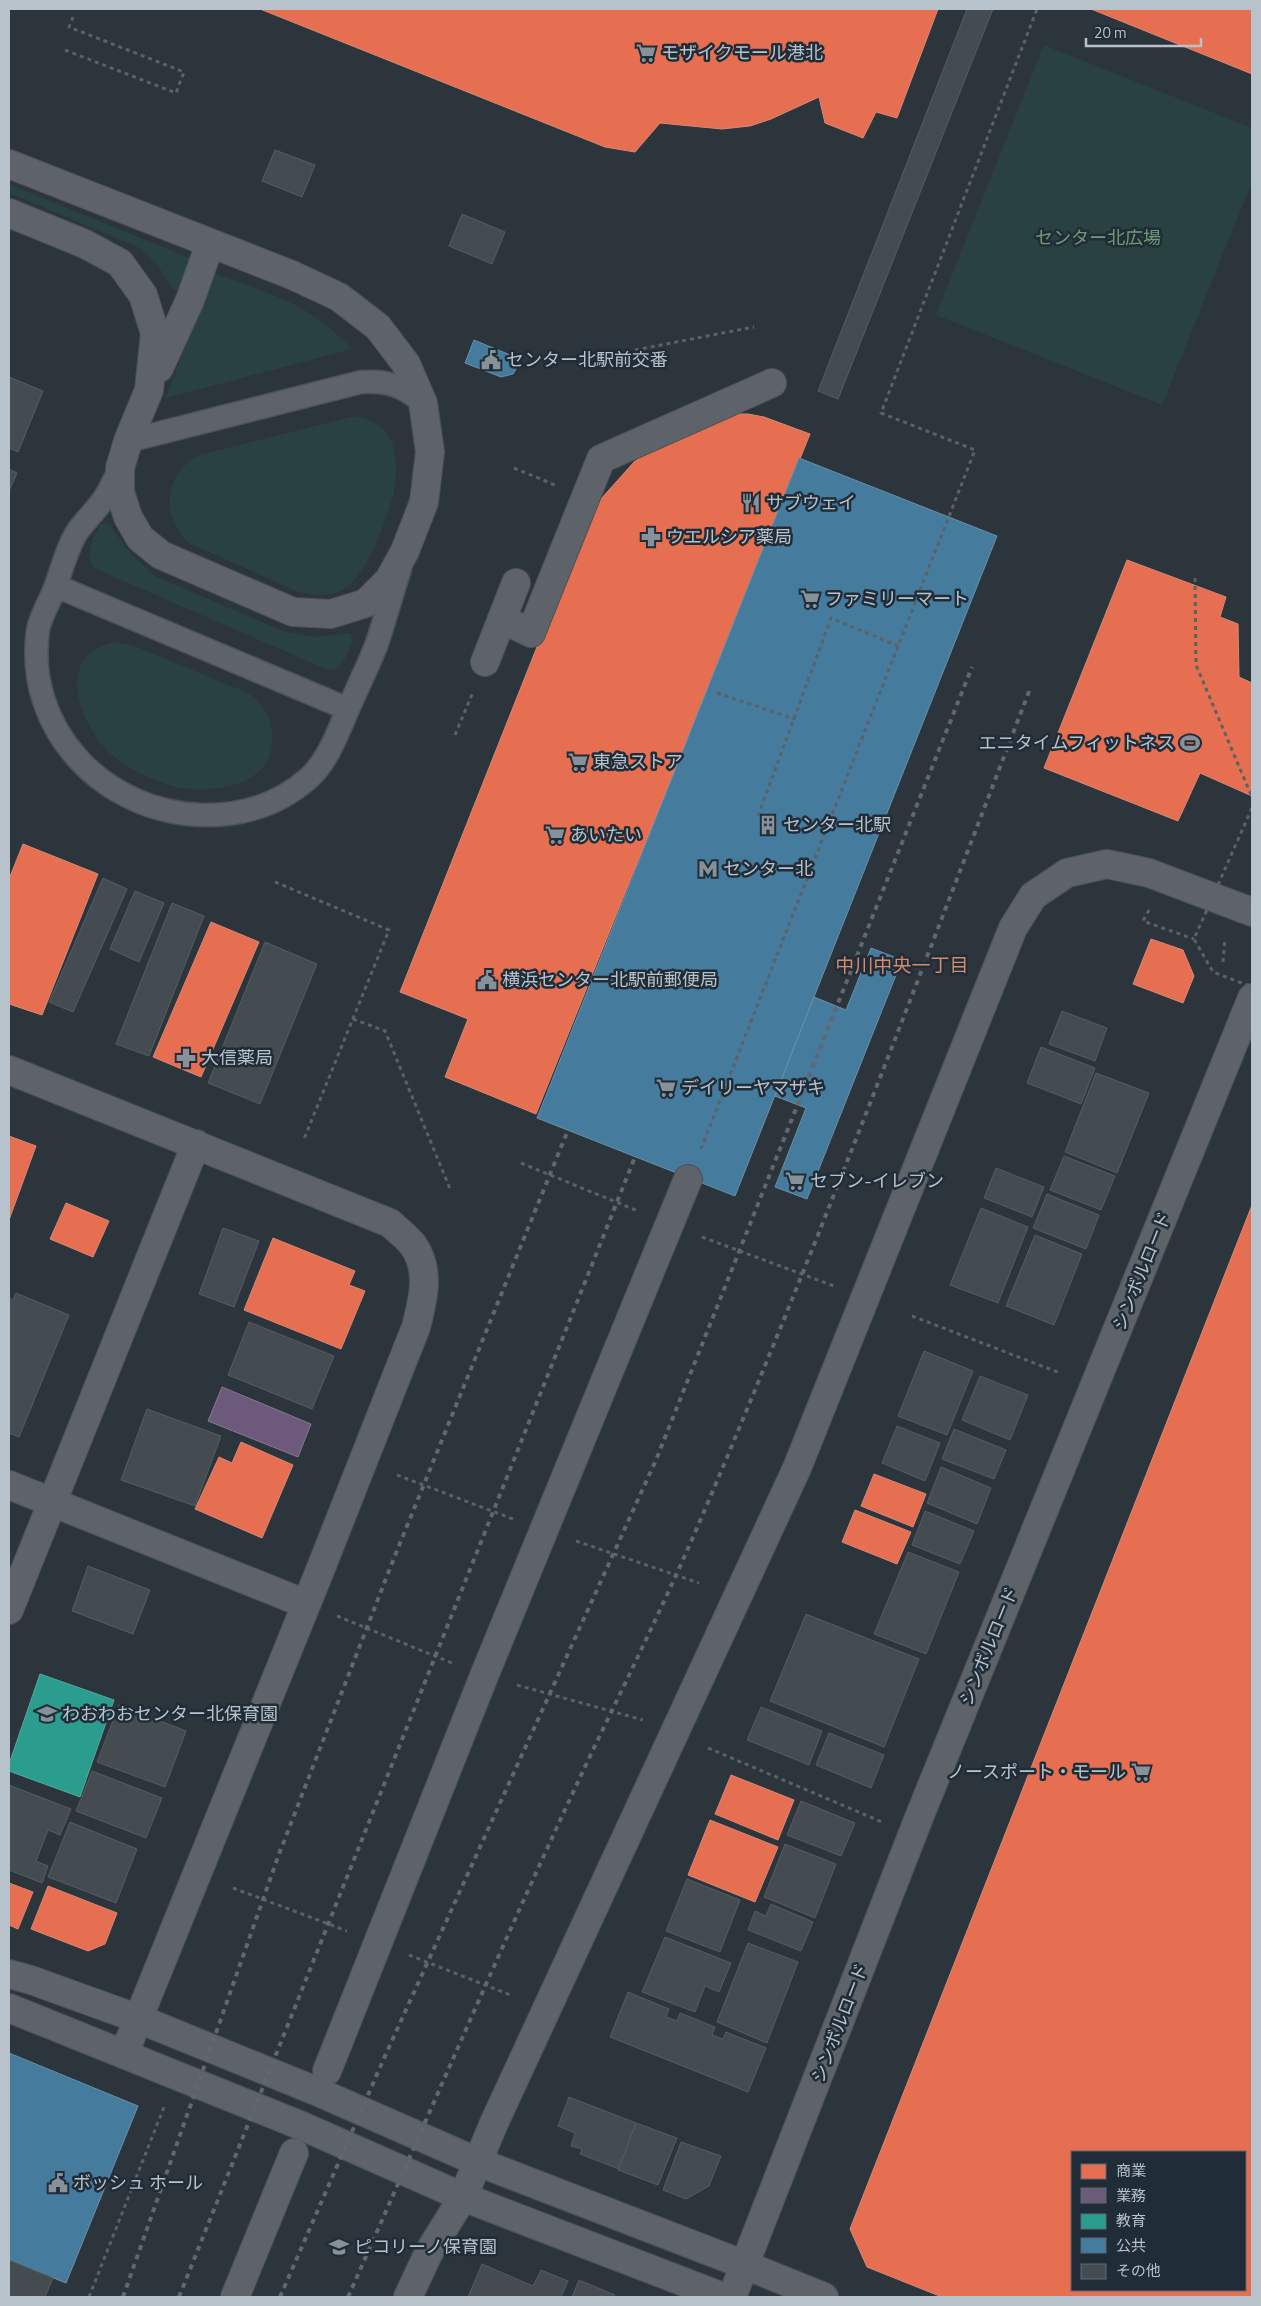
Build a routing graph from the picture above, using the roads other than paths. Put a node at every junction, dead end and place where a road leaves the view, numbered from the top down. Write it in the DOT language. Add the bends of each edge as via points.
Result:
graph roads {
  1 [pos="9,164"];
  2 [pos="9,213"];
  3 [pos="210,244"];
  4 [pos="772,383"];
  5 [pos="149,390"];
  6 [pos="423,403"];
  7 [pos="128,441"];
  8 [pos="120,468"];
  9 [pos="405,551"];
  10 [pos="516,583"];
  11 [pos="56,586"];
  12 [pos="502,619"];
  13 [pos="485,662"];
  14 [pos="348,710"];
  15 [pos="1252,912"];
  16 [pos="1252,998"];
  17 [pos="9,1070"];
  18 [pos="196,1144"];
  19 [pos="688,1179"];
  20 [pos="9,1485"];
  21 [pos="52,1502"];
  22 [pos="306,1604"];
  23 [pos="9,1610"];
  24 [pos="9,1974"];
  25 [pos="9,2008"];
  26 [pos="139,2019"];
  27 [pos="124,2054"];
  28 [pos="327,2071"];
  29 [pos="294,2153"];
  30 [pos="478,2162"];
  31 [pos="463,2197"];
  32 [pos="745,2265"];
  33 [pos="234,2297"];
  34 [pos="408,2297"];
  35 [pos="723,2297"];
  36 [pos="732,2297"];
  37 [pos="824,2297"];
  1 -- 3 [label="street"];
  2 -- 5 [label="street" via="85,244 120,263 143,295 155,333"];
  3 -- 5 [label="street" via="190,300"];
  3 -- 6 [label="street" via="340,297 378,327 406,364"];
  4 -- 12 [label="street" via="602,459 531,633"];
  5 -- 7 [label="street"];
  6 -- 7 [label="lane" via="409,391 376,380"];
  6 -- 9 [label="street" via="430,452 424,502"];
  7 -- 8 [label="street"];
  8 -- 9 [label="street" via="120,492 128,517 140,538 161,555 293,612 331,614 366,603 389,580"];
  8 -- 11 [label="lane" via="105,498 76,534"];
  9 -- 14 [label="lane" via="376,645"];
  10 -- 12 [label="street"];
  11 -- 14 [label="lane"];
  11 -- 14 [label="lane" via="38,628 36,660 47,713 62,739 94,774 143,804 169,812 223,815 250,811 272,802 293,791 312,775 327,756"];
  12 -- 13 [label="street"];
  15 -- 30 [label="street" via="1149,873 1107,864 1068,873 1034,896 1012,928 796,1468"];
  16 -- 32 [label="street, シンボルロード" via="920,1815"];
  17 -- 18 [label="street"];
  18 -- 21 [label="street"];
  18 -- 22 [label="street" via="390,1223 413,1245 424,1272 424,1296 416,1327"];
  19 -- 28 [label="street"];
  20 -- 21 [label="street"];
  21 -- 22 [label="street"];
  21 -- 23 [label="street"];
  22 -- 26 [label="street"];
  24 -- 26 [label="street"];
  25 -- 27 [label="street"];
  26 -- 27 [label="street"];
  26 -- 30 [label="street"];
  27 -- 31 [label="street" via="302,2126"];
  29 -- 33 [label="street"];
  30 -- 31 [label="street"];
  30 -- 32 [label="street"];
  31 -- 34 [label="street" via="429,2252"];
  31 -- 35 [label="street"];
  32 -- 36 [label="street, シンボルロード"];
  32 -- 37 [label="street"];
}
